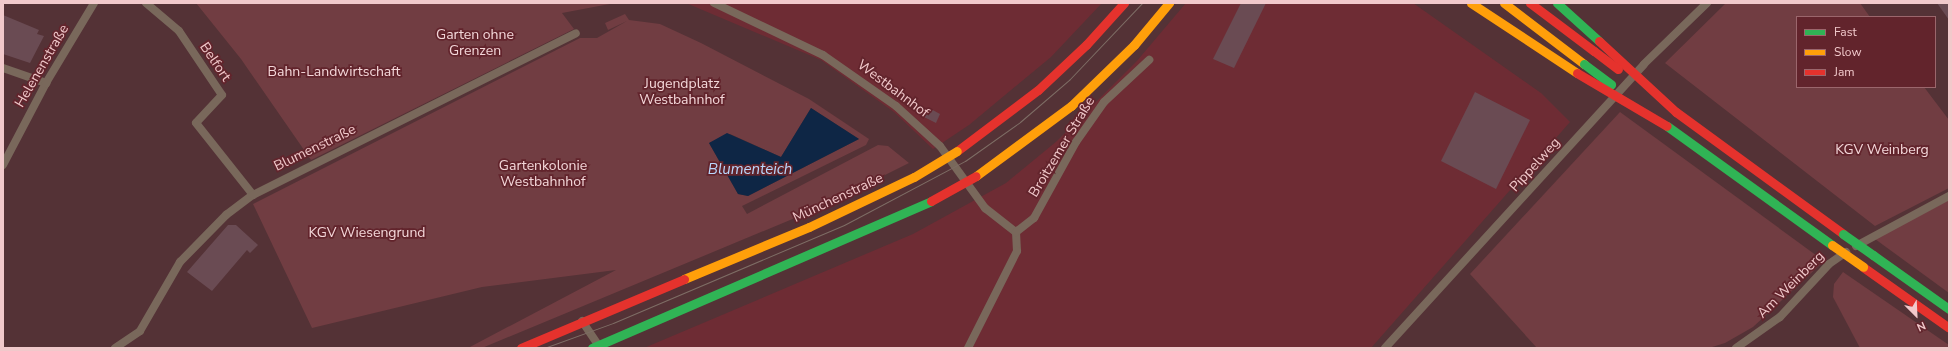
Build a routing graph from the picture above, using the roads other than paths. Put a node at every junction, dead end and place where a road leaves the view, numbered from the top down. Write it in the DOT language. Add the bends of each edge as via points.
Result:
graph roads {
  1 [pos="94,3"];
  2 [pos="146,3"];
  3 [pos="1124,3"];
  4 [pos="1169,3"];
  5 [pos="1471,3"];
  6 [pos="1504,3"];
  7 [pos="1530,3"];
  8 [pos="1557,3"];
  9 [pos="1707,3"];
  10 [pos="718,4"];
  11 [pos="576,33"];
  12 [pos="1149,60"];
  13 [pos="3,68"];
  14 [pos="46,83"];
  15 [pos="1676,112"];
  16 [pos="1667,126"];
  17 [pos="3,165"];
  18 [pos="253,195"];
  19 [pos="1949,196"];
  20 [pos="1017,236"];
  21 [pos="1949,308"];
  22 [pos="582,321"];
  23 [pos="1949,328"];
  24 [pos="596,347"];
  25 [pos="115,348"];
  26 [pos="521,348"];
  27 [pos="968,348"];
  28 [pos="1385,348"];
  29 [pos="1736,348"];
  1 -- 14 [label="street, Helenenstraße"];
  2 -- 18 [label="street, Belfort" via="179,31 222,95 196,123"];
  3 -- 22 [label="main road, Münchenstraße, bridge" via="1086,45 1038,90 957,151 914,177 809,227"];
  4 -- 24 [label="main road, bridge" via="1134,45 1071,106 976,176 931,201"];
  5 -- 16 [label="main road, bridge" via="1577,73"];
  6 -- 16 [label="main road, bridge"];
  7 -- 15 [label="main road, bridge"];
  8 -- 15 [label="main road, bridge"];
  9 -- 28 [label="street, Pippelweg" via="1644,64"];
  10 -- 20 [label="street, Westbahnhof" via="823,55 896,106 940,146 985,208"];
  11 -- 18 [label="street, Blumenstraße"];
  12 -- 20 [label="street, Broitzemer Straße" via="1100,107 1034,218"];
  13 -- 14 [label="street"];
  14 -- 17 [label="street, Helenenstraße"];
  15 -- 21 [label="main road, bridge"];
  16 -- 23 [label="main road, bridge"];
  18 -- 25 [label="street, Blumenstraße" via="226,215 180,262 140,331"];
  19 -- 29 [label="street, Am Weinberg" via="1839,256 1780,317"];
  20 -- 27 [label="street" via="1017,251"];
  22 -- 24 [label="street"];
  22 -- 26 [label="main road, Münchenstraße"];
}
